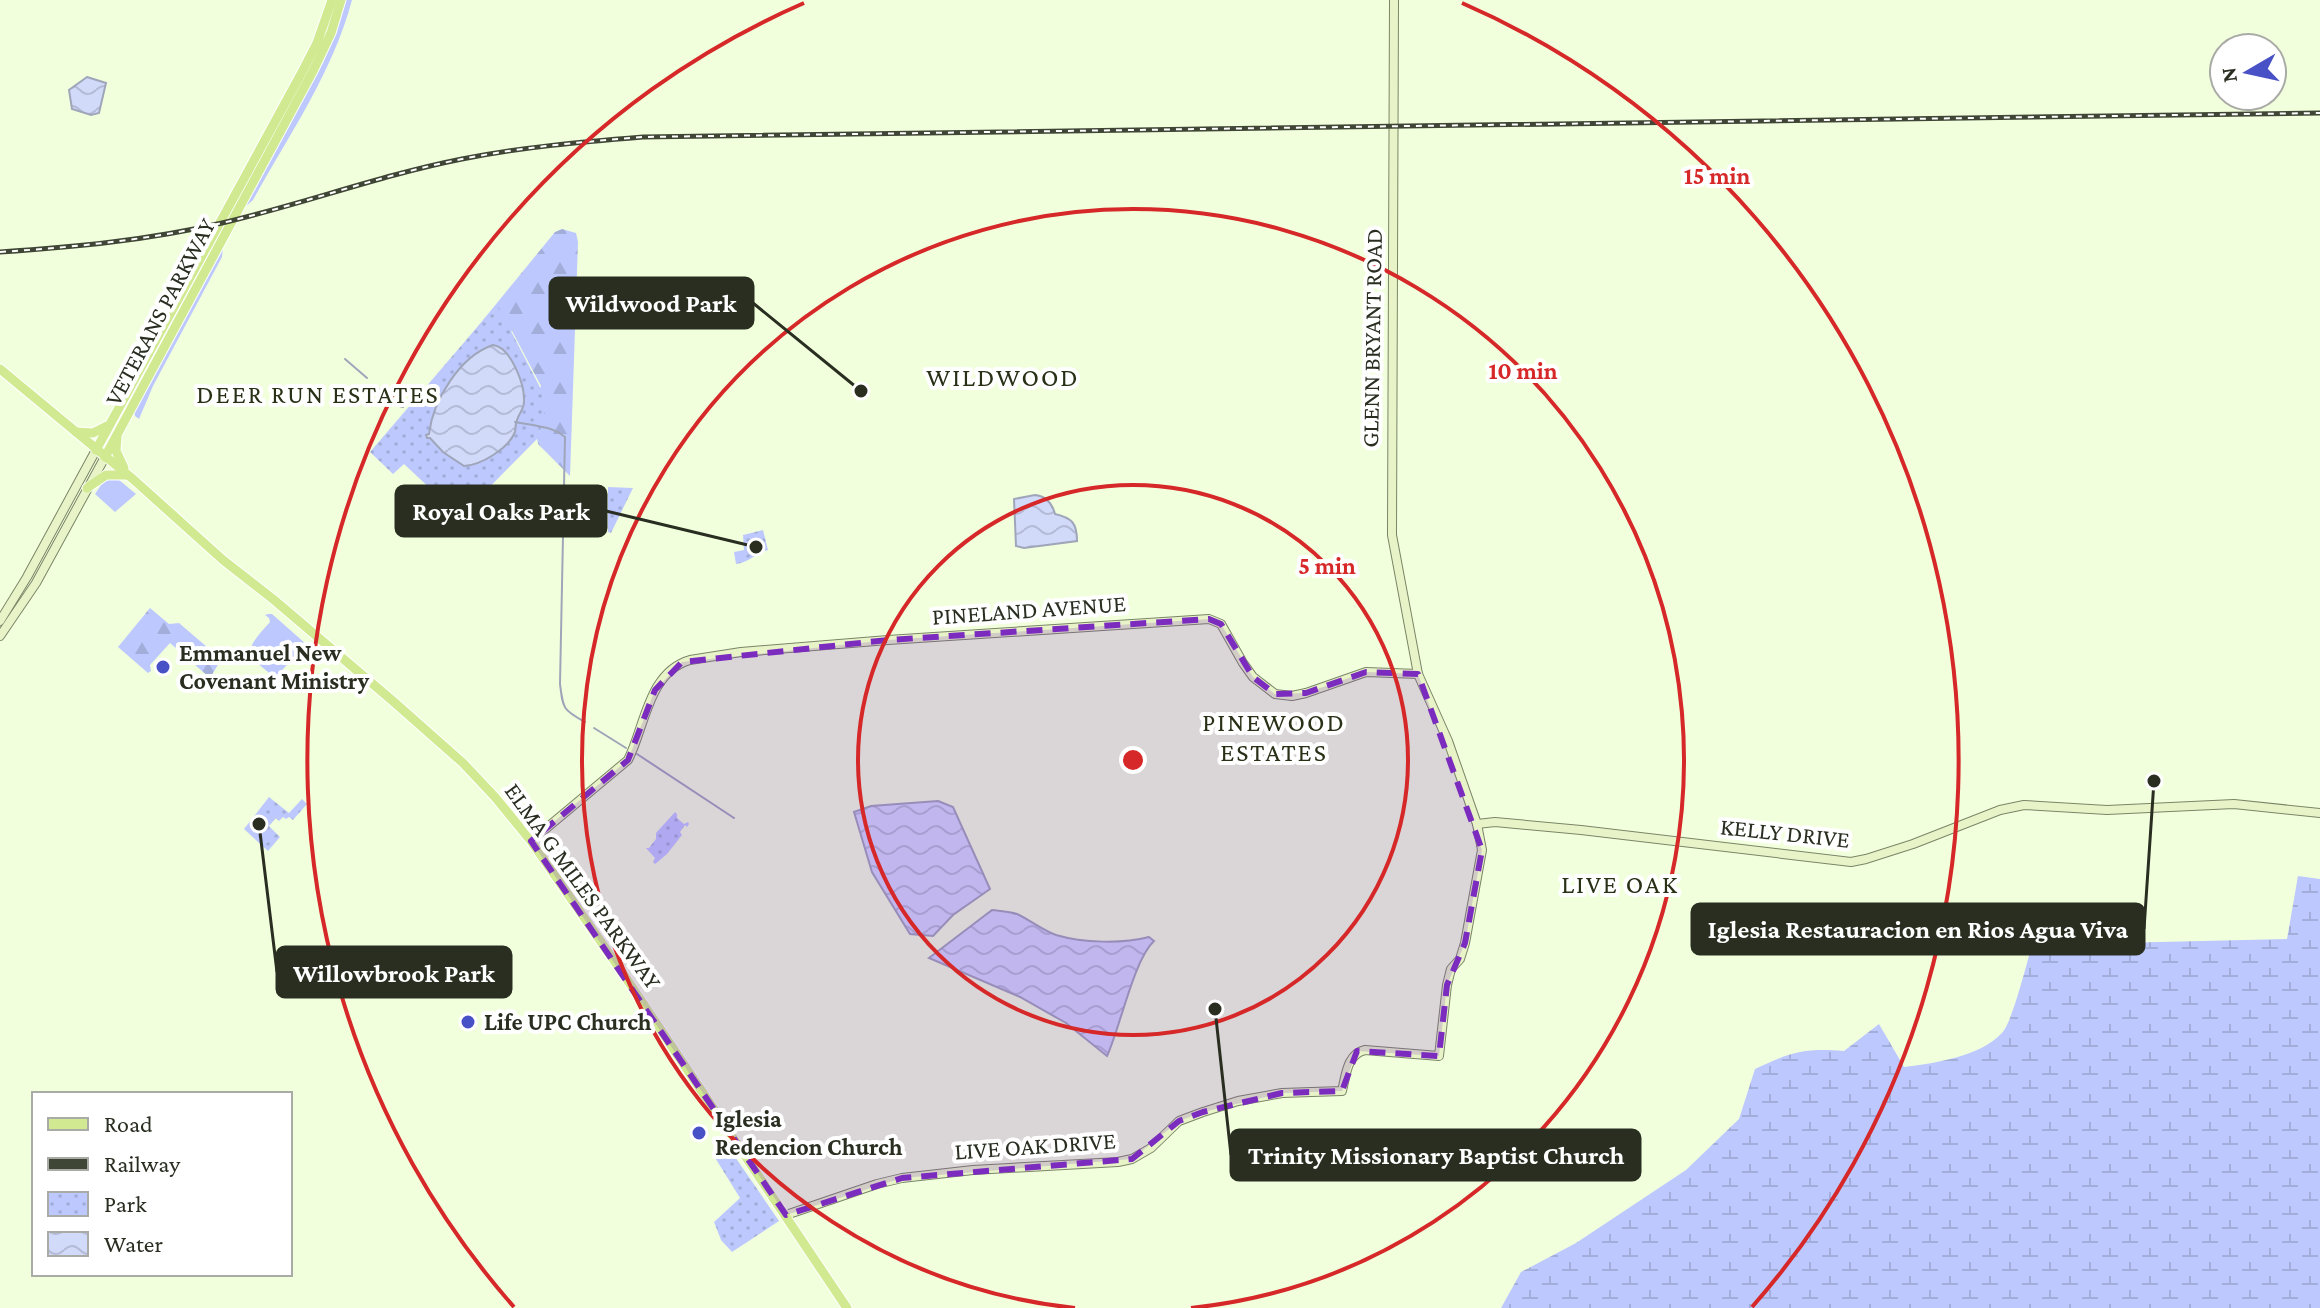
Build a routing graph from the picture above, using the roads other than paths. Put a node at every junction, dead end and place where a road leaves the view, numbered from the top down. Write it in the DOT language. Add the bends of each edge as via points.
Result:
graph roads {
  1 [pos="332,0"];
  2 [pos="341,0"];
  3 [pos="1394,0"];
  4 [pos="0,369"];
  5 [pos="110,424"];
  6 [pos="74,432"];
  7 [pos="118,432"];
  8 [pos="100,453"];
  9 [pos="127,475"];
  10 [pos="87,488"];
  11 [pos="0,621"];
  12 [pos="0,636"];
  13 [pos="1418,674"];
  14 [pos="2320,813"];
  15 [pos="1477,824"];
  16 [pos="531,841"];
  17 [pos="786,1215"];
  18 [pos="847,1308"];
  1 -- 5 [label="main road, VETERANS PARKWAY" via="301,74"];
  2 -- 7 [label="main road, VETERANS PARKWAY" via="313,71"];
  3 -- 13 [label="street, GLENN BRYANT ROAD" via="1392,535"];
  4 -- 6 [label="main road, ELMA G MILES PARKWAY"];
  5 -- 6 [label="main road" via="93,433"];
  5 -- 8 [label="main road, VETERANS PARKWAY"];
  6 -- 8 [label="main road, ELMA G MILES PARKWAY"];
  7 -- 8 [label="main road, VETERANS PARKWAY"];
  7 -- 9 [label="main road" via="116,451"];
  8 -- 9 [label="main road, ELMA G MILES PARKWAY"];
  8 -- 10 [label="street, VETERANS PARKWAY"];
  8 -- 11 [label="street, VETERANS PARKWAY"];
  9 -- 10 [label="main road" via="106,475"];
  9 -- 16 [label="main road, ELMA G MILES PARKWAY" via="463,763"];
  10 -- 12 [label="street, VETERANS PARKWAY" via="36,583"];
  13 -- 15 [label="street"];
  13 -- 16 [label="street, PINELAND AVENUE" via="1366,672 1306,693 1275,694 1253,677 1221,624 1209,619 864,642 690,660 673,669 655,690 628,760"];
  14 -- 15 [label="street, KELLY DRIVE" via="2234,804 2107,810 2016,806 1851,862 1524,824"];
  15 -- 17 [label="street, LIVE OAK DRIVE" via="1481,863 1465,943 1447,985 1439,1056 1357,1051 1342,1091 1282,1093 1203,1112 1179,1121 1132,1159 902,1178"];
  16 -- 17 [label="main road, ELMA G MILES PARKWAY"];
  17 -- 18 [label="main road, ELMA G MILES PARKWAY"];
}
